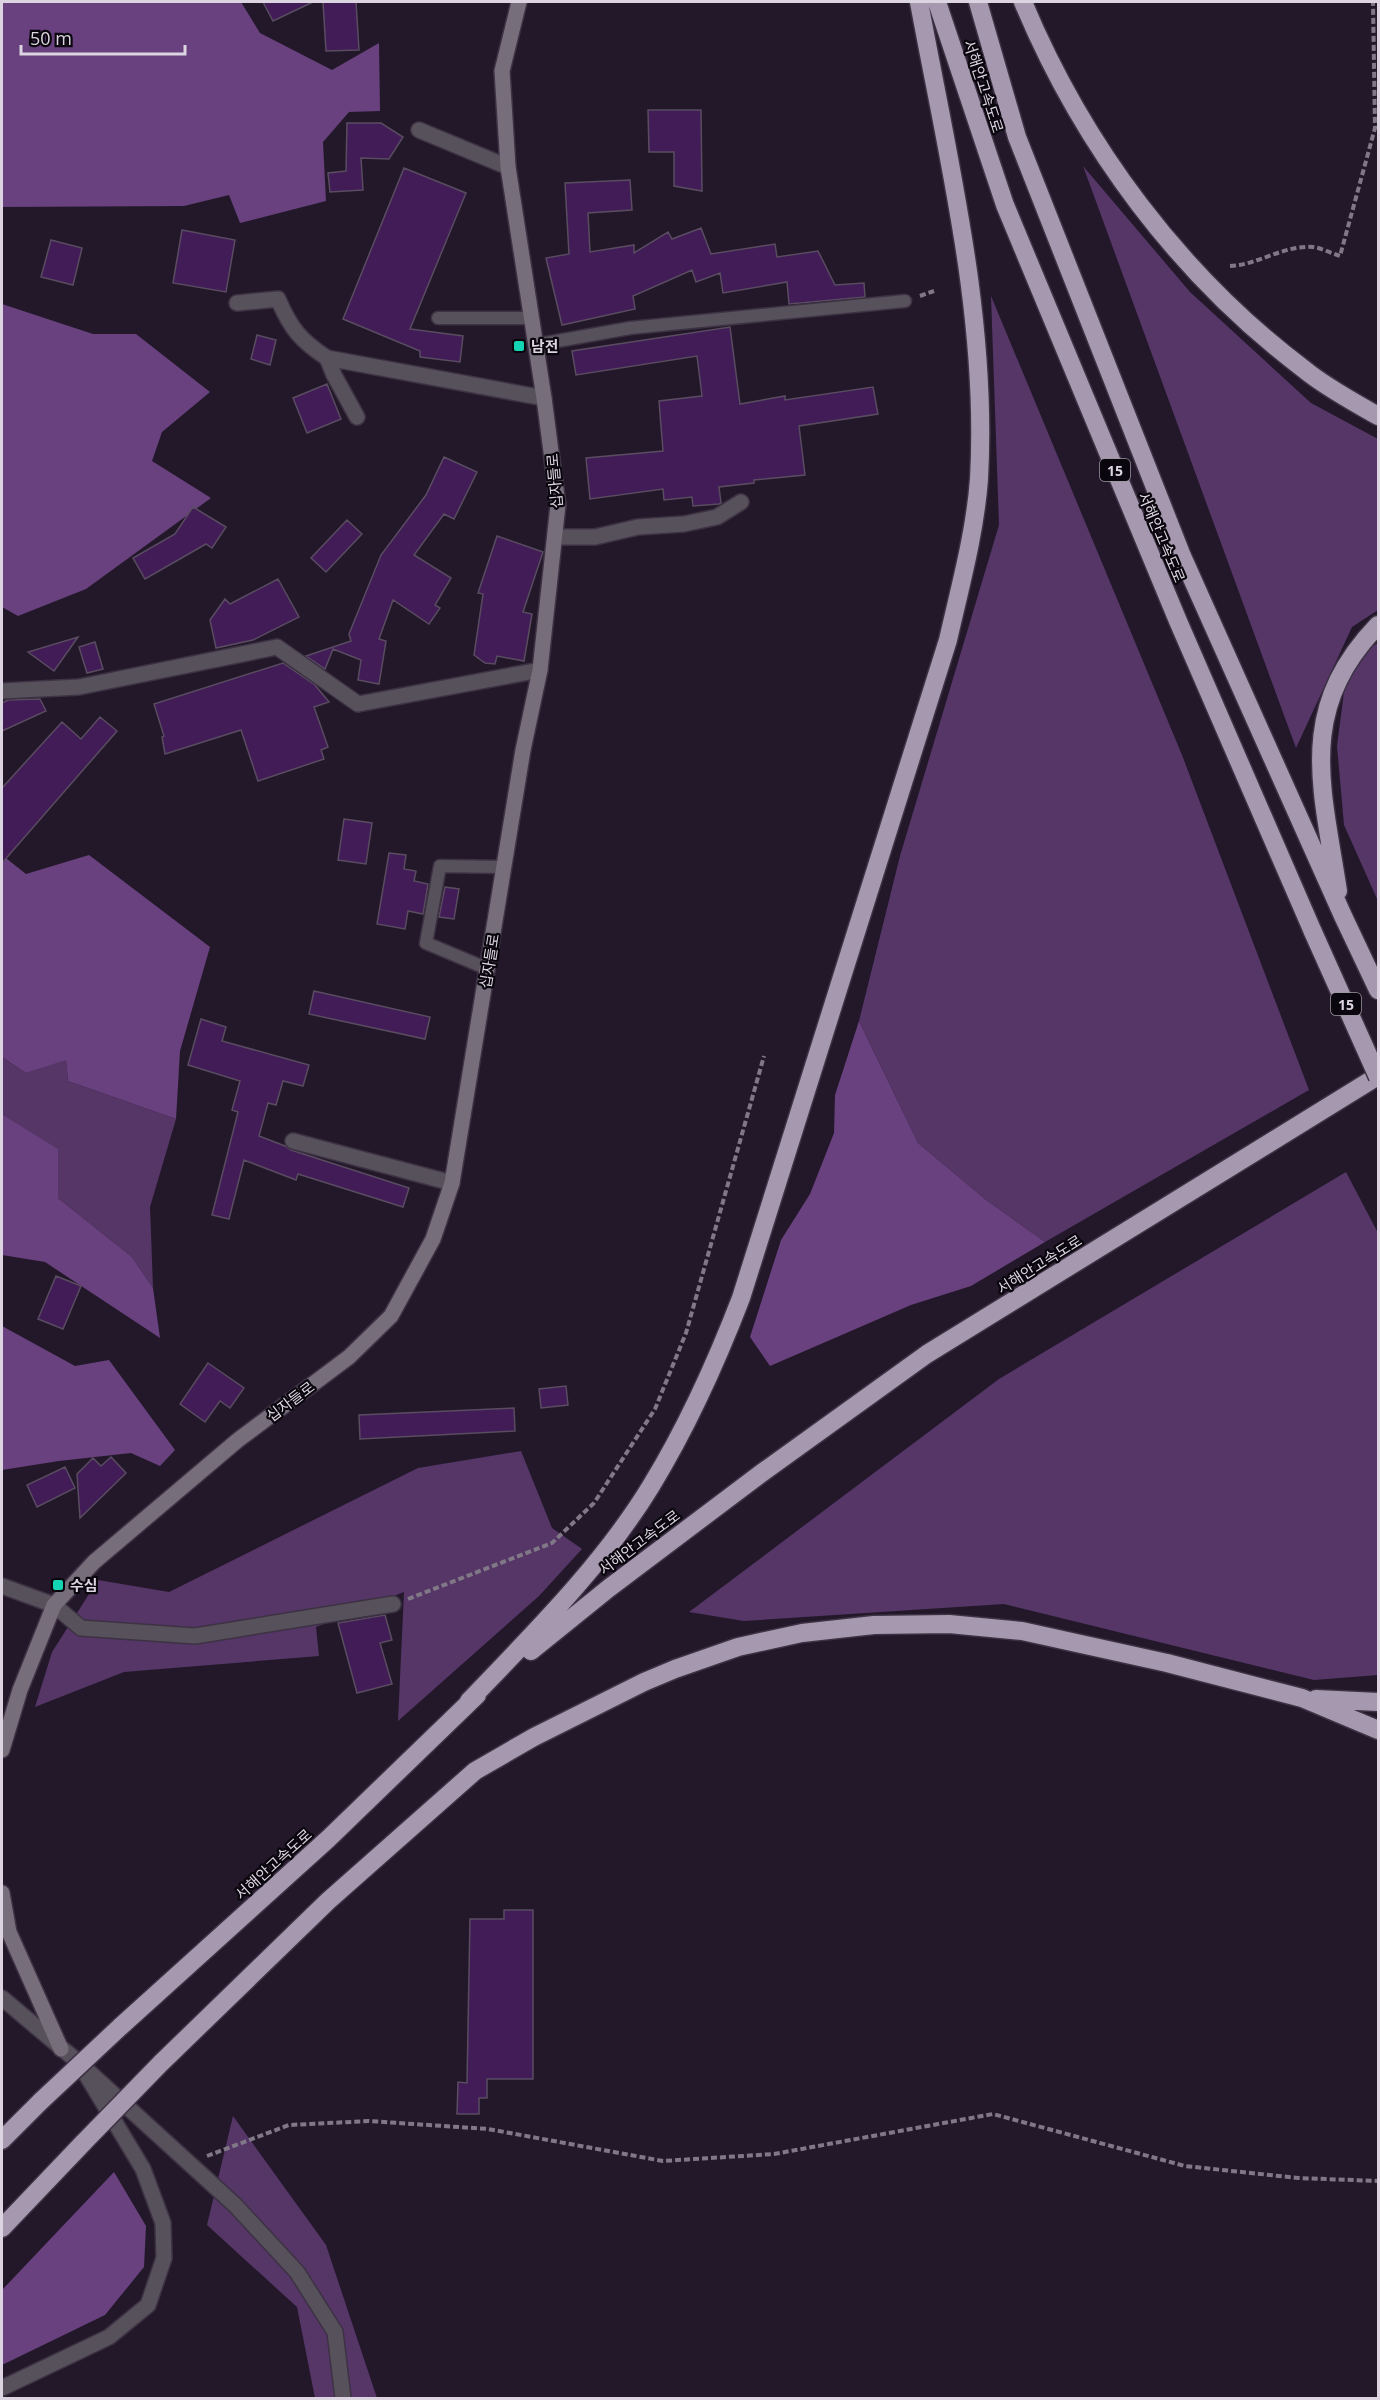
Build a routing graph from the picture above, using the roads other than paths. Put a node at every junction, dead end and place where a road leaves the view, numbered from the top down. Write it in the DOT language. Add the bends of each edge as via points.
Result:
graph roads {
  1 [pos="519,2"];
  2 [pos="919,2"];
  3 [pos="937,2"];
  4 [pos="978,2"];
  5 [pos="1023,2"];
  6 [pos="419,130"];
  7 [pos="508,167"];
  8 [pos="905,301"];
  9 [pos="237,303"];
  10 [pos="438,318"];
  11 [pos="531,318"];
  12 [pos="536,345"];
  13 [pos="327,358"];
  14 [pos="544,398"];
  15 [pos="1378,416"];
  16 [pos="357,417"];
  17 [pos="741,502"];
  18 [pos="556,537"];
  19 [pos="1378,625"];
  20 [pos="540,670"];
  21 [pos="2,691"];
  22 [pos="504,867"];
  23 [pos="1342,916"];
  24 [pos="488,969"];
  25 [pos="1378,990"];
  26 [pos="1378,1077"];
  27 [pos="293,1142"];
  28 [pos="453,1183"];
  29 [pos="2,1586"];
  30 [pos="393,1604"];
  31 [pos="54,1605"];
  32 [pos="1302,1698"];
  33 [pos="469,1701"];
  34 [pos="1378,1702"];
  35 [pos="1378,1730"];
  36 [pos="2,1750"];
  37 [pos="2,1893"];
  38 [pos="2,1998"];
  39 [pos="60,2049"];
  40 [pos="77,2061"];
  41 [pos="2,2140"];
  42 [pos="2,2228"];
  43 [pos="2,2388"];
  44 [pos="344,2398"];
  1 -- 7 [label="main road, 십자들로" via="502,71"];
  2 -- 33 [label="highway" via="961,225 979,360 979,481 948,640 741,1298 718,1356 650,1488 606,1549 545,1622"];
  3 -- 26 [label="highway, 서해안고속도로 / 15, bridge" via="1005,205 1178,621"];
  4 -- 23 [label="highway, 서해안고속도로 / 15" via="1017,137 1182,556"];
  5 -- 15 [label="highway" via="1063,88 1101,152 1155,225 1230,307 1265,338 1306,372"];
  6 -- 7 [label="street"];
  7 -- 11 [label="main road, 십자들로"];
  8 -- 12 [label="lane" via="630,328"];
  9 -- 13 [label="street" via="278,299 290,325 306,344"];
  10 -- 11 [label="lane"];
  11 -- 12 [label="main road, 십자들로"];
  12 -- 14 [label="main road, 십자들로"];
  13 -- 14 [label="street"];
  13 -- 16 [label="street"];
  14 -- 18 [label="main road, 십자들로" via="558,505"];
  17 -- 18 [label="street" via="717,517 684,524 638,527 595,537"];
  18 -- 20 [label="main road, 십자들로"];
  19 -- 23 [label="highway" via="1348,661 1338,680 1326,708 1322,735 1323,796"];
  20 -- 21 [label="street" via="358,704 277,647 79,687"];
  20 -- 22 [label="main road, 십자들로"];
  22 -- 24 [label="main road, 십자들로"];
  22 -- 24 [label="lane" via="440,866 426,943"];
  23 -- 25 [label="highway, 서해안고속도로 / 15"];
  24 -- 28 [label="main road, 십자들로"];
  26 -- 33 [label="highway, 서해안고속도로" via="927,1354 609,1587"];
  27 -- 28 [label="street"];
  28 -- 31 [label="main road, 십자들로" via="433,1239 391,1316 349,1357 238,1440 94,1562"];
  29 -- 31 [label="street"];
  30 -- 31 [label="street" via="195,1636 81,1628"];
  31 -- 36 [label="main road, 십자들로" via="20,1690"];
  32 -- 34 [label="highway"];
  32 -- 35 [label="highway"];
  32 -- 42 [label="highway, bridge" via="1061,1638 986,1626 874,1625 802,1633 675,1669 534,1737 475,1771 328,1901 161,2063"];
  33 -- 41 [label="highway, 서해안고속도로, bridge" via="328,1839"];
  37 -- 39 [label="main road" via="9,1932"];
  38 -- 39 [label="street"];
  39 -- 40 [label="street"];
  40 -- 43 [label="street" via="143,2169 163,2223 165,2258 148,2305 109,2337"];
  40 -- 44 [label="street" via="235,2205 297,2272 335,2332"];
}
